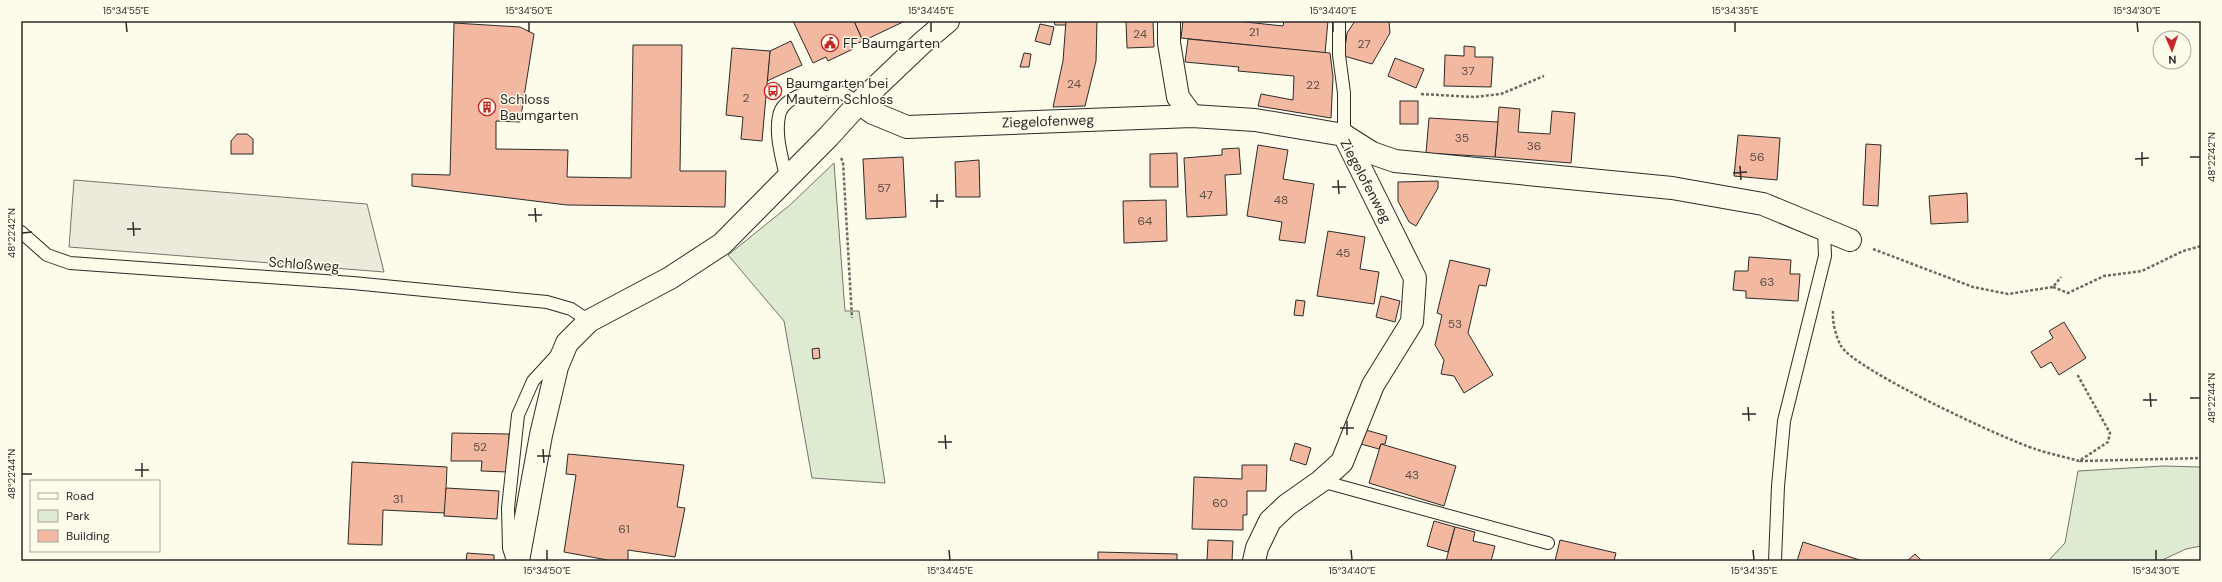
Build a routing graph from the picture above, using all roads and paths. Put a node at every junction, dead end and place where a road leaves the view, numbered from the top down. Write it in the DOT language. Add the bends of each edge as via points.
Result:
graph roads {
  1 [pos="948,21"];
  2 [pos="1169,21"];
  3 [pos="1339,21"];
  4 [pos="1544,76"];
  5 [pos="1421,94"];
  6 [pos="859,102"];
  7 [pos="1192,116"];
  8 [pos="1344,135"];
  9 [pos="829,136"];
  10 [pos="786,177"];
  11 [pos="1824,230"];
  12 [pos="21,232"];
  13 [pos="1850,240"];
  14 [pos="2201,246"];
  15 [pos="2061,277"];
  16 [pos="2053,287"];
  17 [pos="1834,306"];
  18 [pos="852,318"];
  19 [pos="589,322"];
  20 [pos="567,343"];
  21 [pos="2076,374"];
  22 [pos="2201,458"];
  23 [pos="2079,461"];
  24 [pos="1321,482"];
  25 [pos="1548,543"];
  26 [pos="513,561"];
  27 [pos="518,561"];
  28 [pos="1254,561"];
  29 [pos="1775,561"];
  1 -- 6 [label="street"];
  2 -- 7 [label="street" via="1169,43 1178,97"];
  3 -- 8 [label="lane"];
  4 -- 5 [label="path" via="1501,94 1474,97"];
  6 -- 7 [label="street, Ziegelofenweg" via="873,113 907,127"];
  6 -- 9 [label="street"];
  6 -- 10 [label="lane" via="836,91 813,90 792,99 779,114 778,127"];
  7 -- 8 [label="street, Ziegelofenweg" via="1255,120"];
  8 -- 11 [label="street" via="1372,153 1395,161 1672,188 1763,204"];
  8 -- 24 [label="street, Ziegelofenweg" via="1415,278 1412,322 1373,385 1342,462"];
  9 -- 10 [label="street"];
  9 -- 18 [label="path" via="843,162"];
  10 -- 19 [label="street" via="722,244 670,278"];
  11 -- 13 [label="street"];
  11 -- 29 [label="lane" via="1825,256 1784,421"];
  12 -- 19 [label="lane, Schloßweg" via="47,255 70,263 353,283 547,302 572,309"];
  13 -- 16 [label="path" via="1973,288 2008,294"];
  14 -- 16 [label="path" via="2183,251 2142,271 2104,276 2068,293"];
  15 -- 16 [label="path"];
  17 -- 23 [label="path" via="1832,318 1841,347 1863,366 1971,422 2035,449"];
  19 -- 20 [label="street"];
  20 -- 26 [label="lane" via="534,381 518,415 508,508"];
  20 -- 27 [label="street" via="557,367 541,435"];
  21 -- 23 [label="path" via="2110,433 2108,442"];
  22 -- 23 [label="path"];
  24 -- 25 [label="lane"];
  24 -- 28 [label="street, Ziegelofenweg" via="1287,505 1270,521 1256,548"];
}
